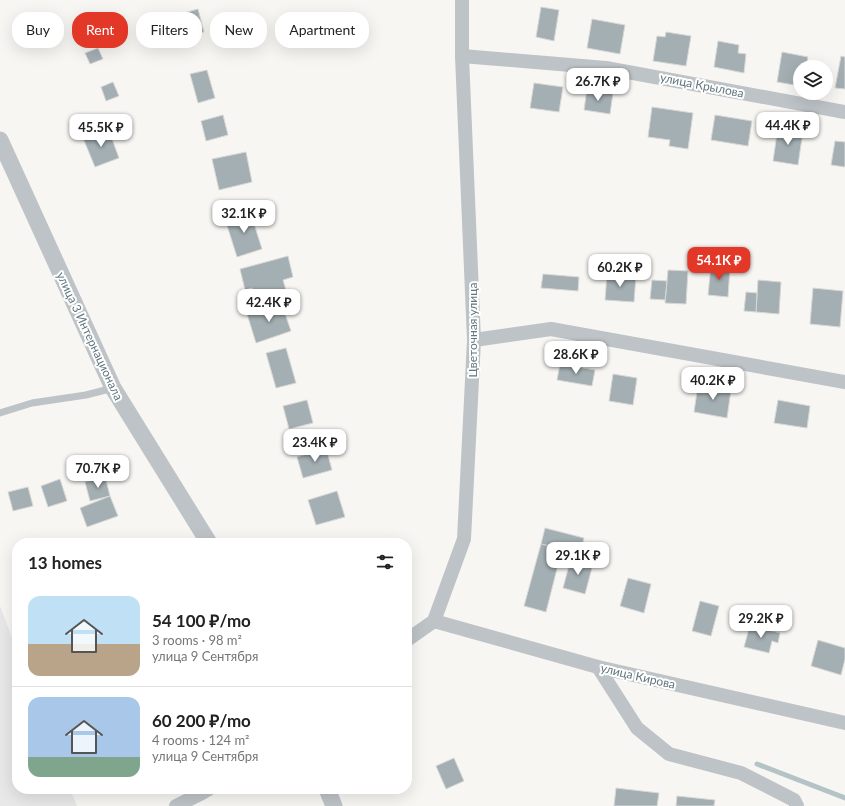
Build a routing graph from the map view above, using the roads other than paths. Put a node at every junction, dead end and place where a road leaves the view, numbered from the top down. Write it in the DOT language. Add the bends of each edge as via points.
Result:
graph roads {
  1 [pos="462,0"];
  2 [pos="462,56"];
  3 [pos="845,112"];
  4 [pos="0,140"];
  5 [pos="474,340"];
  6 [pos="845,382"];
  7 [pos="113,388"];
  8 [pos="0,413"];
  9 [pos="206,538"];
  10 [pos="434,621"];
  11 [pos="412,636"];
  12 [pos="598,668"];
  13 [pos="845,723"];
  14 [pos="202,794"];
  15 [pos="329,794"];
  16 [pos="176,806"];
  17 [pos="334,806"];
  18 [pos="797,806"];
  1 -- 2 [label="street, Цветочная улица"];
  2 -- 3 [label="street, улица Крылова" via="606,68"];
  2 -- 5 [label="street, Цветочная улица"];
  4 -- 7 [label="street, улица 3 Интернационала"];
  5 -- 6 [label="street" via="551,329"];
  5 -- 10 [label="street, Цветочная улица" via="464,539"];
  7 -- 8 [label="lane" via="32,403"];
  7 -- 9 [label="street, улица 3 Интернационала"];
  10 -- 11 [label="street"];
  10 -- 12 [label="street, улица Кирова"];
  12 -- 13 [label="street, улица Кирова"];
  12 -- 18 [label="street" via="637,728 669,754 740,773 794,800"];
  14 -- 16 [label="street"];
  15 -- 17 [label="street"];
}
